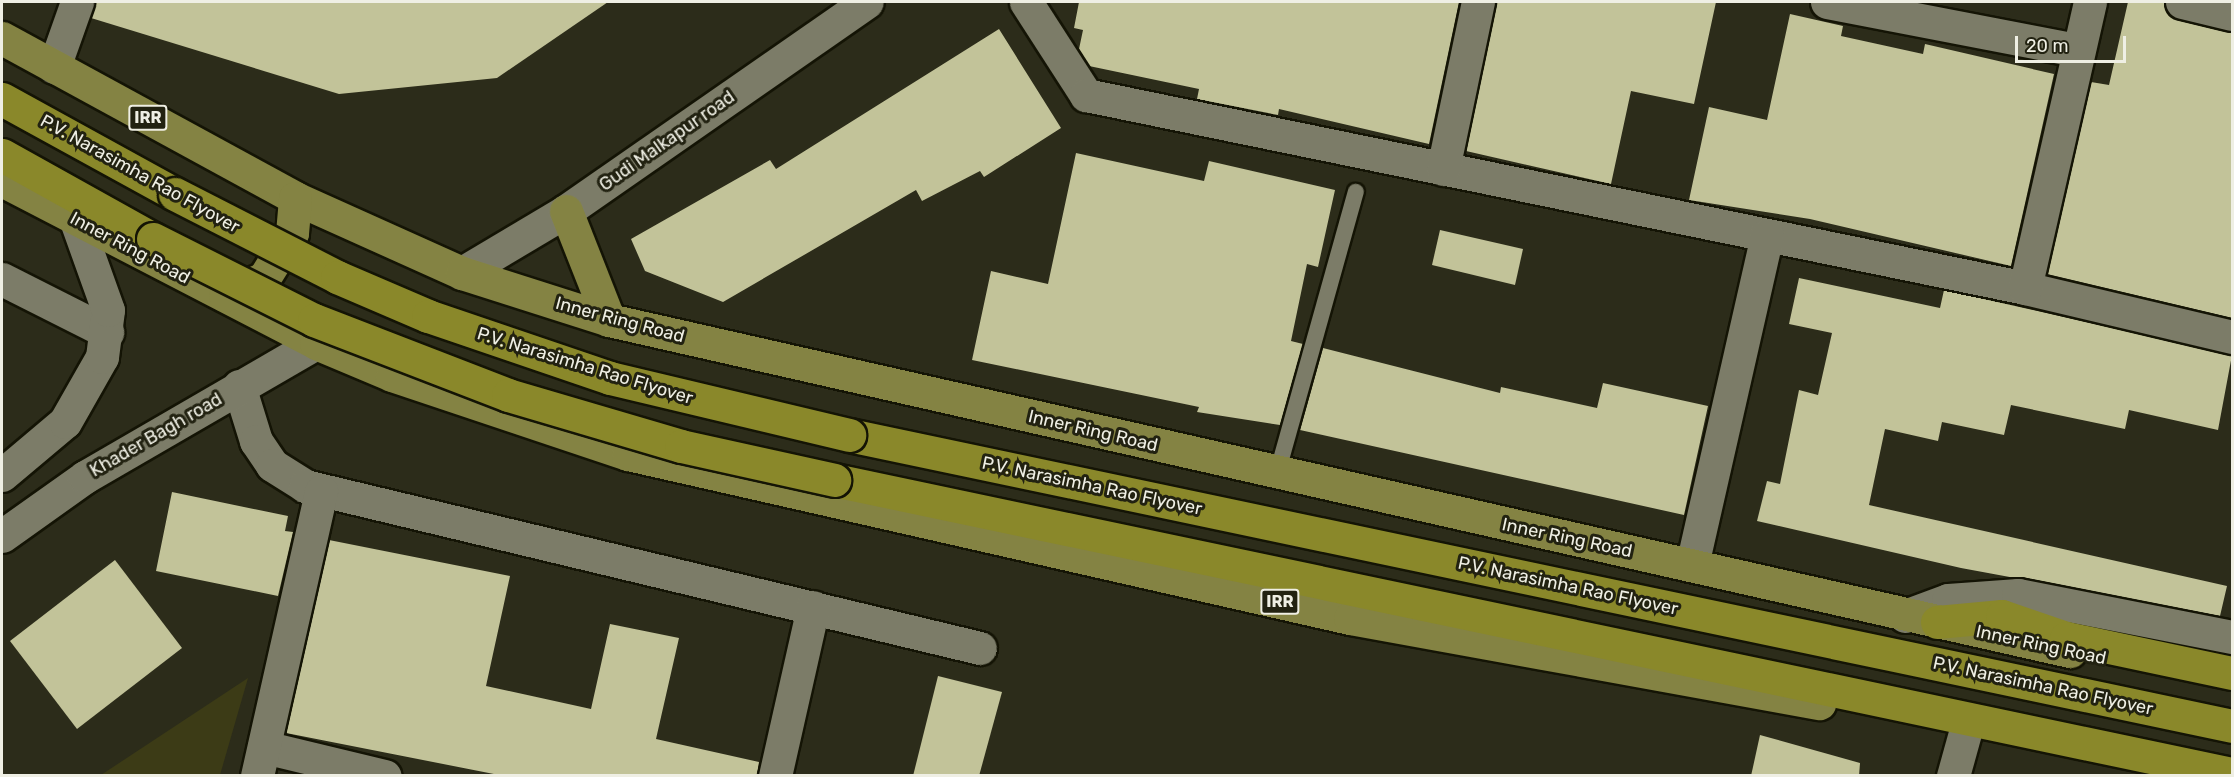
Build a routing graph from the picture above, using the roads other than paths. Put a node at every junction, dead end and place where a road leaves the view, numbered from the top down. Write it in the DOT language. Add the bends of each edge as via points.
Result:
graph roads {
  1 [pos="77,2"];
  2 [pos="867,2"];
  3 [pos="1026,2"];
  4 [pos="1478,2"];
  5 [pos="1834,2"];
  6 [pos="2090,2"];
  7 [pos="2182,2"];
  8 [pos="2232,14"];
  9 [pos="2,38"];
  10 [pos="2077,50"];
  11 [pos="54,67"];
  12 [pos="2,99"];
  13 [pos="2,155"];
  14 [pos="1443,169"];
  15 [pos="2,180"];
  16 [pos="1356,192"];
  17 [pos="295,198"];
  18 [pos="566,211"];
  19 [pos="75,218"];
  20 [pos="1767,235"];
  21 [pos="462,273"];
  22 [pos="2,279"];
  23 [pos="2025,288"];
  24 [pos="222,297"];
  25 [pos="609,320"];
  26 [pos="107,332"];
  27 [pos="2232,337"];
  28 [pos="316,343"];
  29 [pos="239,386"];
  30 [pos="1277,474"];
  31 [pos="2,475"];
  32 [pos="321,491"];
  33 [pos="2,536"];
  34 [pos="1692,565"];
  35 [pos="813,607"];
  36 [pos="1905,616"];
  37 [pos="1938,622"];
  38 [pos="2232,637"];
  39 [pos="980,648"];
  40 [pos="2232,673"];
  41 [pos="2232,686"];
  42 [pos="2232,726"];
  43 [pos="1966,729"];
  44 [pos="2086,754"];
  45 [pos="260,761"];
  46 [pos="2232,774"];
  47 [pos="385,776"];
  48 [pos="775,776"];
  49 [pos="1953,776"];
  50 [pos="2143,776"];
  51 [pos="2180,776"];
  1 -- 11 [label="street"];
  2 -- 18 [label="street, Gudi Malkapur road"];
  3 -- 14 [label="street" via="1086,95"];
  4 -- 14 [label="street"];
  5 -- 10 [label="street"];
  6 -- 10 [label="street"];
  7 -- 8 [label="street"];
  9 -- 11 [label="main road, Inner Ring Road / IRR"];
  10 -- 23 [label="street"];
  11 -- 17 [label="main road, Inner Ring Road / IRR"];
  12 -- 42 [label="highway, P.V. Narasimha Rao Flyover, bridge" via="337,277 428,316 610,378 849,435"];
  13 -- 46 [label="highway, bridge" via="193,261 325,324 508,395 681,446"];
  14 -- 20 [label="street"];
  15 -- 19 [label="main road, Inner Ring Road / IRR"];
  16 -- 30 [label="lane"];
  17 -- 21 [label="main road, Inner Ring Road / IRR"];
  17 -- 24 [label="main road" via="292,233 264,278"];
  18 -- 21 [label="street, Gudi Malkapur road"];
  18 -- 25 [label="main road"];
  19 -- 24 [label="main road, Inner Ring Road / IRR"];
  19 -- 26 [label="street" via="108,310"];
  20 -- 23 [label="street"];
  20 -- 34 [label="street"];
  21 -- 25 [label="main road, Inner Ring Road / IRR"];
  22 -- 26 [label="street"];
  23 -- 27 [label="street"];
  24 -- 28 [label="main road, Inner Ring Road / IRR"];
  25 -- 30 [label="main road, Inner Ring Road / IRR"];
  26 -- 31 [label="street" via="102,357 81,402"];
  28 -- 29 [label="street, Khader Bagh road"];
  28 -- 43 [label="main road, Inner Ring Road / IRR" via="392,375 628,454 1350,618"];
  29 -- 32 [label="street" via="256,441 272,465"];
  29 -- 33 [label="street, Khader Bagh road" via="85,477"];
  30 -- 34 [label="main road, Inner Ring Road / IRR"];
  32 -- 35 [label="street"];
  32 -- 45 [label="street"];
  34 -- 36 [label="main road, Inner Ring Road / IRR"];
  35 -- 39 [label="street"];
  35 -- 48 [label="street"];
  36 -- 37 [label="main road, Inner Ring Road / IRR"];
  36 -- 38 [label="street" via="1948,600 2018,595"];
  37 -- 40 [label="highway" via="2002,616 2066,638"];
  37 -- 41 [label="main road, Inner Ring Road / IRR"];
  43 -- 44 [label="main road, Inner Ring Road / IRR"];
  43 -- 49 [label="street"];
  44 -- 50 [label="highway"];
  44 -- 51 [label="main road, Inner Ring Road / IRR"];
  45 -- 47 [label="street"];
}
